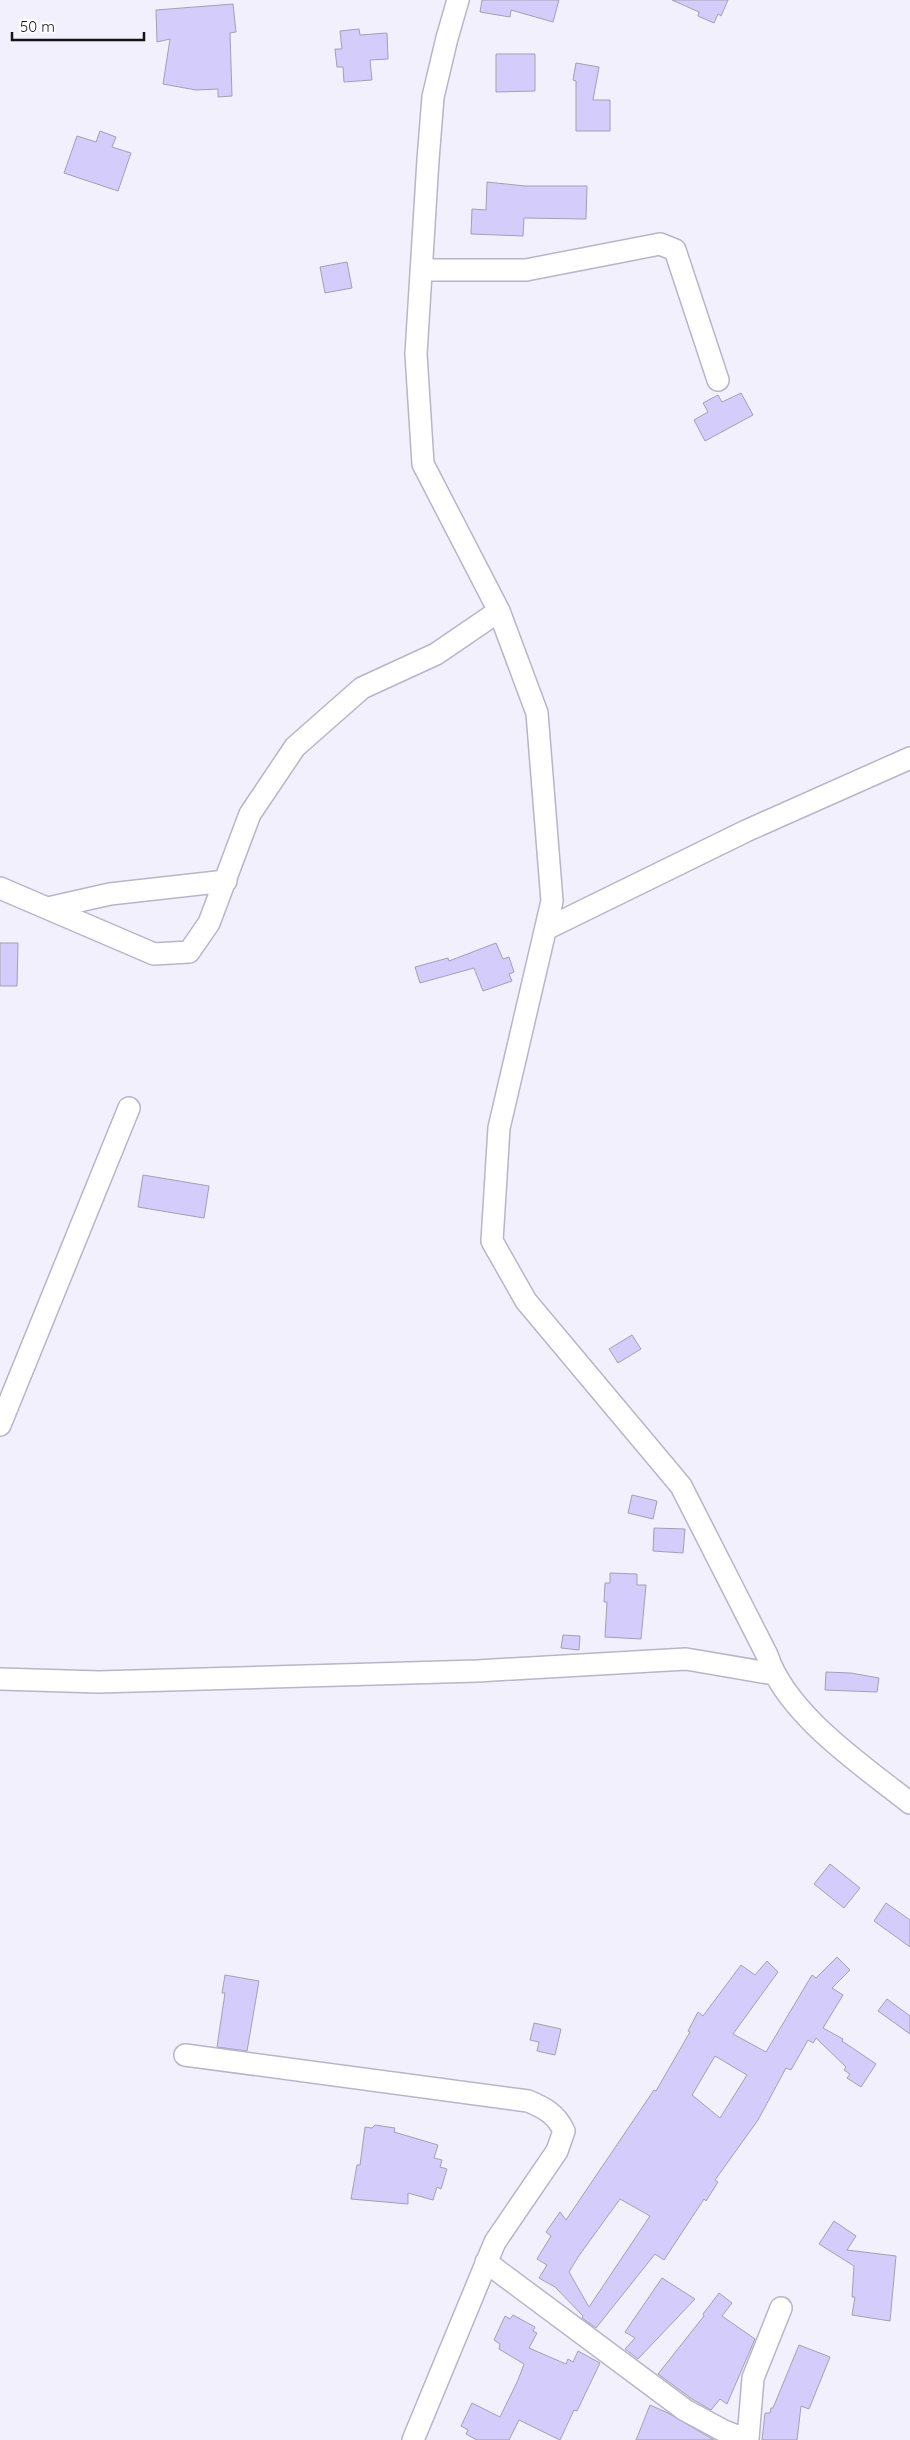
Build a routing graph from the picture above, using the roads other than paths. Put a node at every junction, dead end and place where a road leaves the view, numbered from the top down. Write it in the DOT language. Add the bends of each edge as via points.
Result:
graph roads {
  1 [pos="458,0"];
  2 [pos="421,270"];
  3 [pos="718,380"];
  4 [pos="499,611"];
  5 [pos="910,758"];
  6 [pos="226,881"];
  7 [pos="0,888"];
  8 [pos="48,908"];
  9 [pos="546,929"];
  10 [pos="129,1108"];
  11 [pos="0,1425"];
  12 [pos="774,1674"];
  13 [pos="0,1679"];
  14 [pos="910,1803"];
  15 [pos="185,2054"];
  16 [pos="486,2262"];
  17 [pos="781,2308"];
  18 [pos="413,2440"];
  19 [pos="748,2440"];
  1 -- 2 [label="street" via="434,97"];
  2 -- 3 [label="street" via="526,270 660,244 675,250"];
  2 -- 4 [label="street" via="416,354 423,464"];
  4 -- 6 [label="street" via="436,654 362,688 295,747 250,814"];
  4 -- 9 [label="street" via="537,712 552,901"];
  5 -- 9 [label="street" via="746,831"];
  6 -- 8 [label="street" via="110,894"];
  6 -- 8 [label="street" via="209,923 189,952 154,954"];
  7 -- 8 [label="street"];
  9 -- 12 [label="street" via="499,1128 492,1241 526,1301 682,1486 768,1655"];
  10 -- 11 [label="street"];
  12 -- 13 [label="street" via="686,1659 477,1671 99,1682"];
  12 -- 14 [label="street" via="823,1735"];
  15 -- 16 [label="street" via="528,2101 547,2109 559,2120 564,2131 557,2151 495,2242"];
  16 -- 18 [label="street"];
  16 -- 19 [label="street" via="685,2410"];
  17 -- 19 [label="street" via="754,2378"];
}
